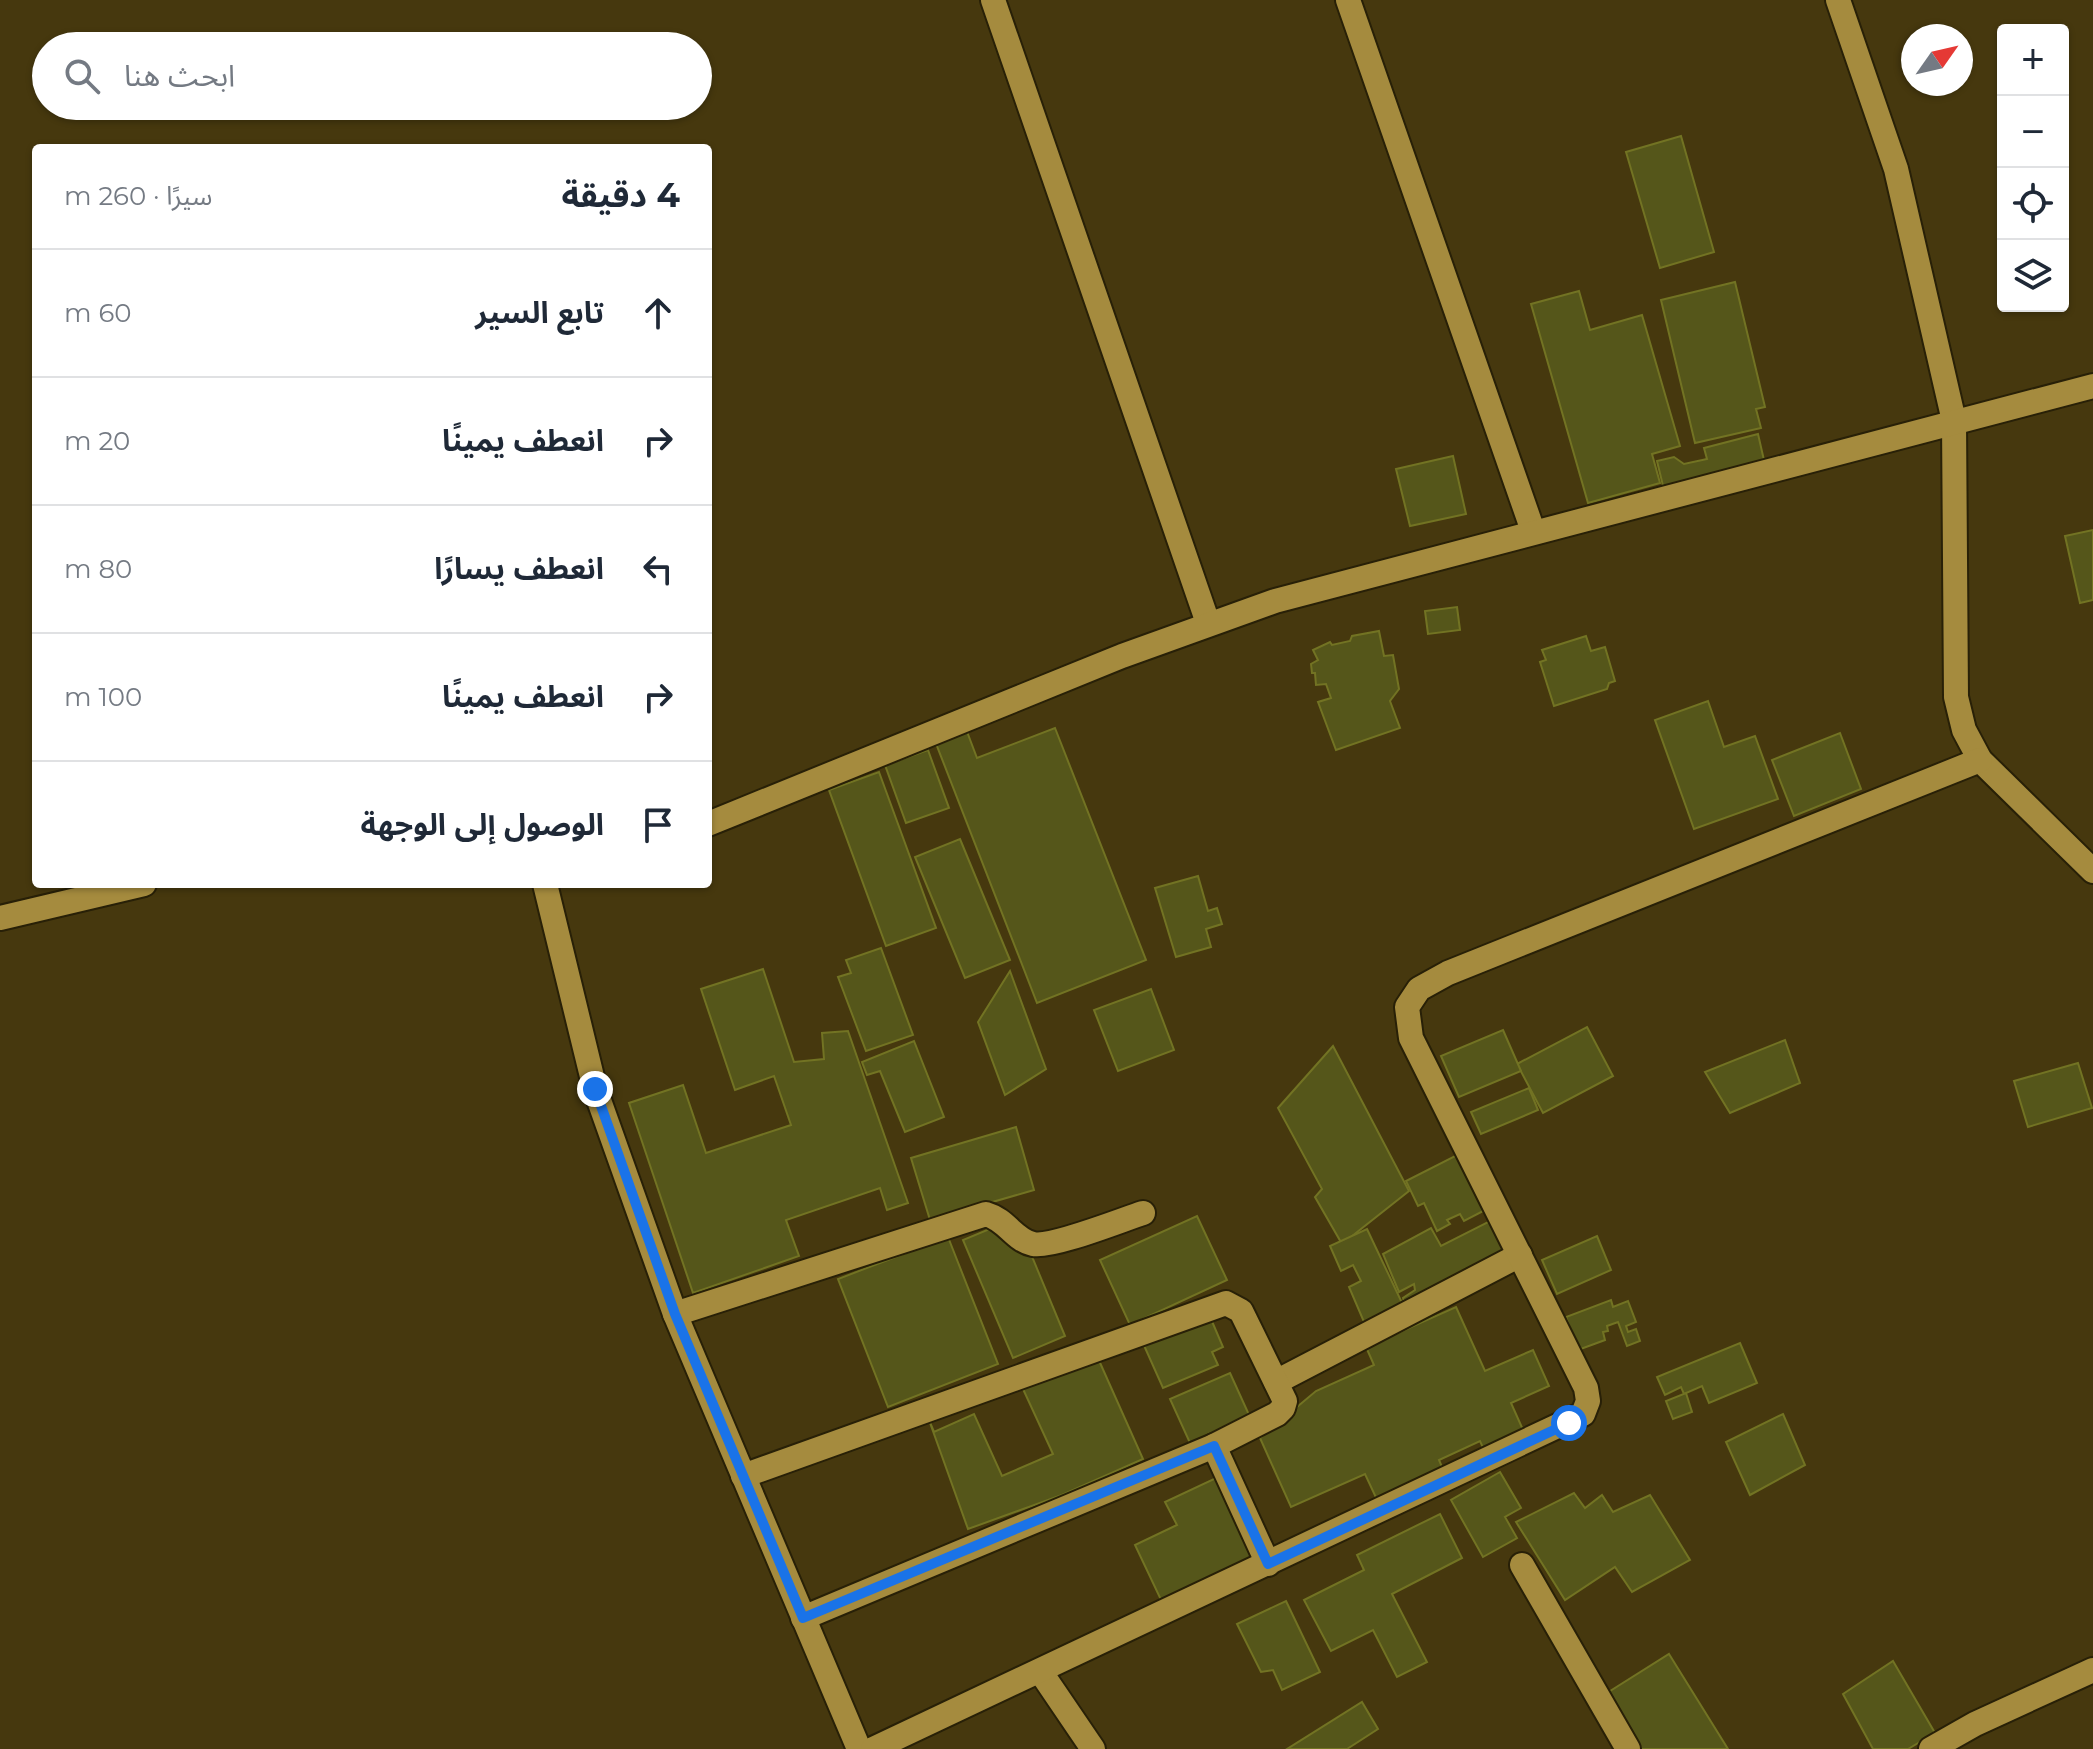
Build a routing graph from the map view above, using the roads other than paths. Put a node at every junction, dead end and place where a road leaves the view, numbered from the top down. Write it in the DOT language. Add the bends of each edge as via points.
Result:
graph roads {
  1 [pos="993,0"];
  2 [pos="1348,0"];
  3 [pos="1838,0"];
  4 [pos="2093,386"];
  5 [pos="1954,421"];
  6 [pos="1533,531"];
  7 [pos="1208,623"];
  8 [pos="1980,760"];
  9 [pos="712,822"];
  10 [pos="2093,871"];
  11 [pos="127,888"];
  12 [pos="546,888"];
  13 [pos="0,918"];
  14 [pos="1143,1213"];
  15 [pos="1520,1255"];
  16 [pos="675,1314"];
  17 [pos="1276,1382"];
  18 [pos="1214,1446"];
  19 [pos="743,1476"];
  20 [pos="1268,1564"];
  21 [pos="1522,1565"];
  22 [pos="803,1618"];
  23 [pos="2093,1670"];
  24 [pos="1040,1671"];
  25 [pos="859,1749"];
  26 [pos="873,1749"];
  27 [pos="1093,1749"];
  28 [pos="1628,1749"];
  29 [pos="1931,1749"];
  1 -- 7 [label="street"];
  2 -- 6 [label="street"];
  3 -- 5 [label="street" via="1896,169"];
  4 -- 5 [label="street"];
  5 -- 6 [label="street"];
  5 -- 8 [label="street" via="1956,697 1964,730"];
  6 -- 7 [label="street"];
  7 -- 9 [label="street"];
  8 -- 10 [label="street"];
  8 -- 15 [label="street" via="1419,989 1407,1007 1411,1038"];
  11 -- 13 [label="street"];
  12 -- 16 [label="street" via="595,1089"];
  14 -- 16 [label="street" via="1044,1245 1021,1239 1000,1218 986,1214"];
  15 -- 17 [label="street"];
  15 -- 20 [label="street" via="1586,1388 1583,1414"];
  16 -- 19 [label="street"];
  17 -- 18 [label="street" via="1283,1408"];
  17 -- 19 [label="street" via="1241,1311 1226,1303"];
  18 -- 20 [label="street"];
  18 -- 22 [label="street"];
  19 -- 22 [label="street"];
  20 -- 24 [label="street"];
  21 -- 28 [label="street"];
  22 -- 25 [label="street"];
  23 -- 29 [label="street"];
  24 -- 26 [label="street"];
  24 -- 27 [label="street"];
}
